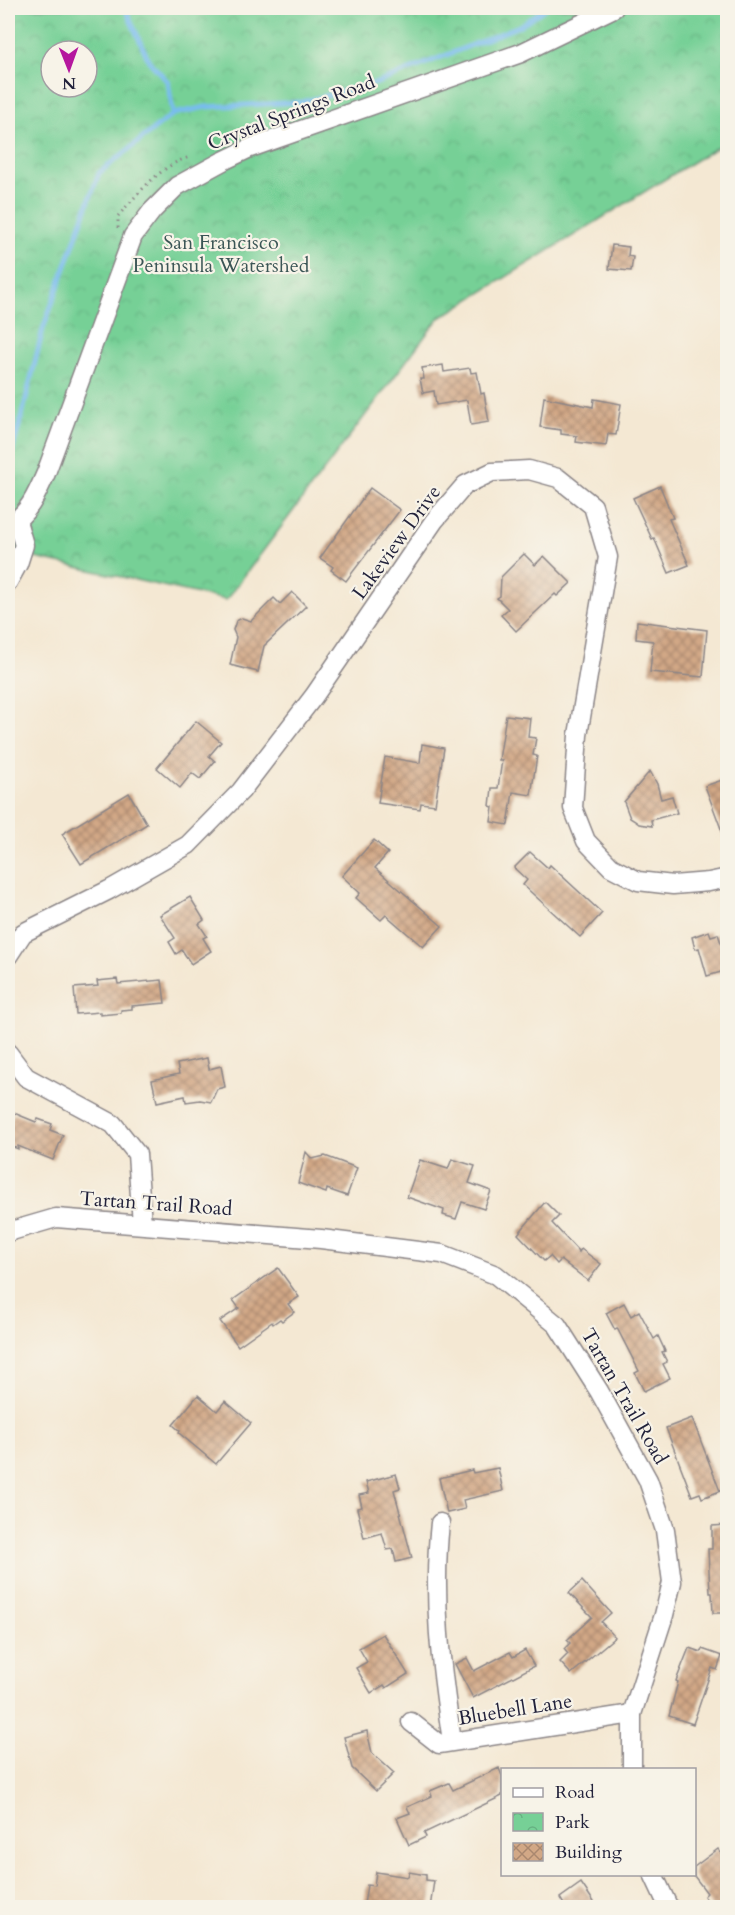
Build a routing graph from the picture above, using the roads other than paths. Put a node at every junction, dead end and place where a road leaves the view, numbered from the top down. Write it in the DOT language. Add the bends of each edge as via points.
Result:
graph roads {
  1 [pos="614,8"];
  2 [pos="12,524"];
  3 [pos="8,582"];
  4 [pos="728,878"];
  5 [pos="8,956"];
  6 [pos="8,1053"];
  7 [pos="142,1224"];
  8 [pos="8,1232"];
  9 [pos="440,1523"];
  10 [pos="632,1714"];
  11 [pos="411,1722"];
  12 [pos="452,1741"];
  13 [pos="632,1768"];
  14 [pos="653,1876"];
  15 [pos="669,1908"];
  1 -- 2 [label="street, Crystal Springs Road" via="521,53 250,148 177,186 133,236 46,473 35,499"];
  2 -- 3 [label="street" via="24,545"];
  4 -- 5 [label="street, Lakeview Drive" via="673,885 638,881 611,867 586,841 573,807 578,735 608,557 593,506 558,478 529,470 492,472 465,485 434,521 307,705 241,791 188,845 24,933"];
  6 -- 7 [label="street" via="26,1077 113,1124 136,1154"];
  7 -- 8 [label="street, Tartan Trail Road" via="56,1218"];
  7 -- 10 [label="street, Tartan Trail Road" via="442,1254 496,1275 556,1325 599,1391 648,1480 665,1530 672,1582"];
  9 -- 12 [label="street" via="437,1626"];
  10 -- 12 [label="street, Bluebell Lane"];
  10 -- 13 [label="street, Tartan Trail Road"];
  11 -- 12 [label="street, Bluebell Lane" via="439,1744"];
  14 -- 15 [label="street"];
}
